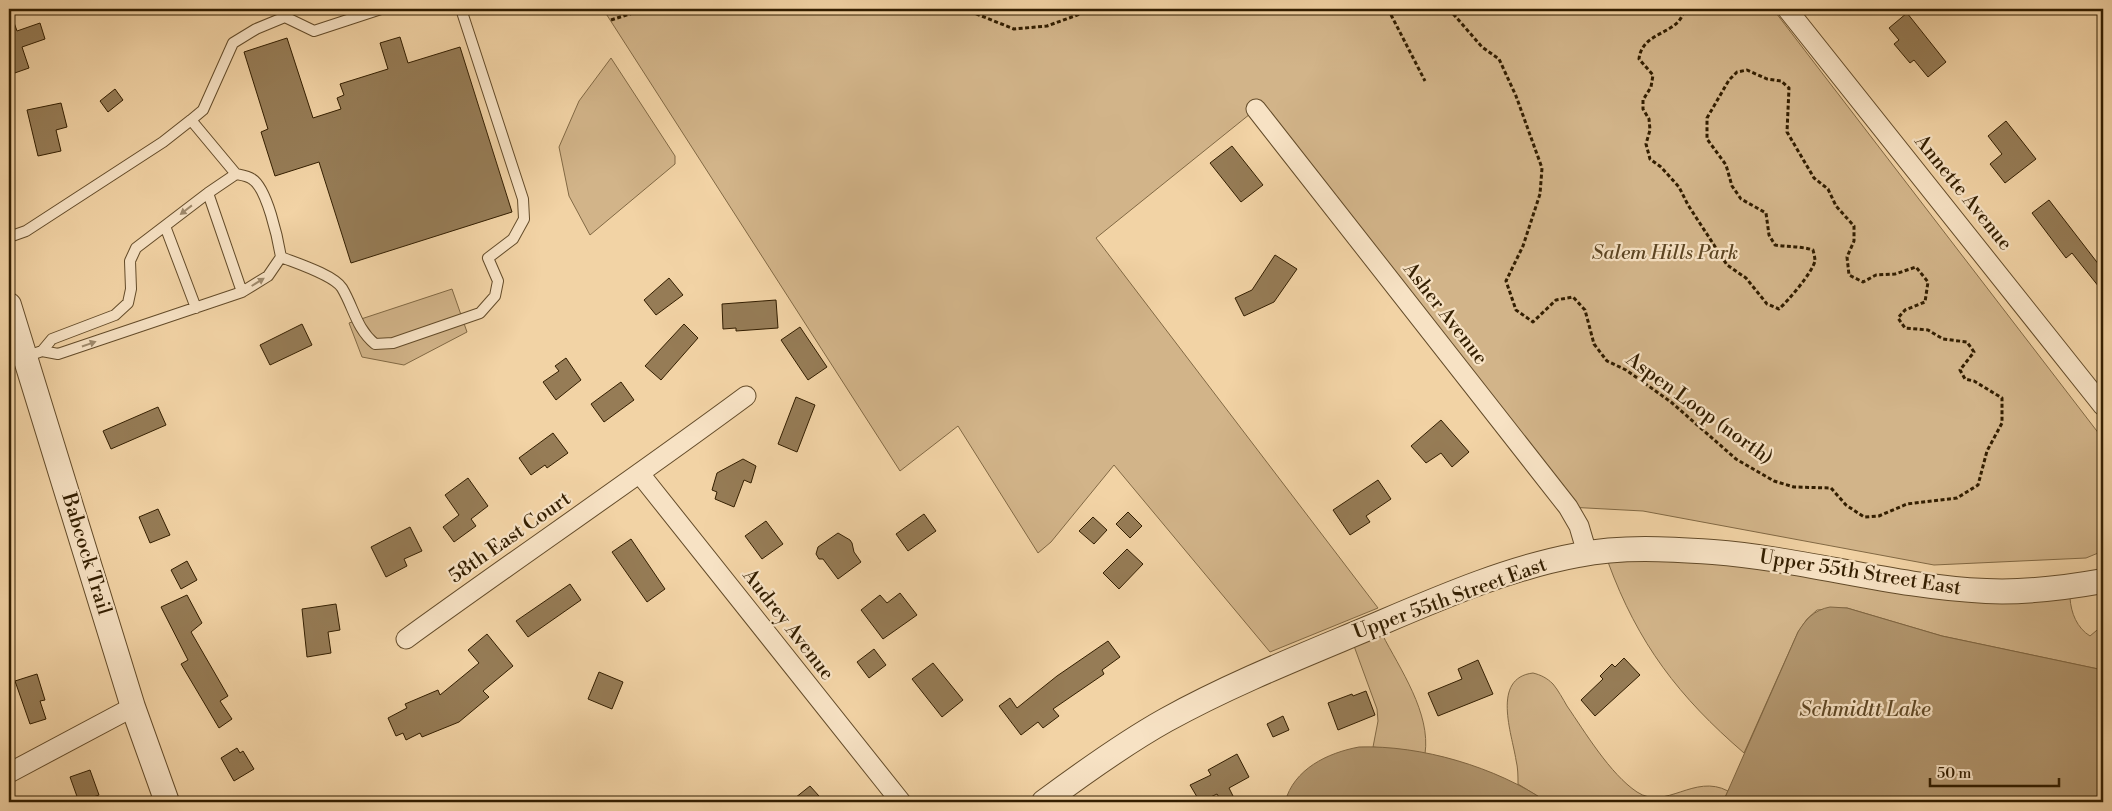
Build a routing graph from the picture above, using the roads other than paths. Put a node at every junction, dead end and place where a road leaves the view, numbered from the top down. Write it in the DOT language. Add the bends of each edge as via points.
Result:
graph roads {
  1 [pos="381,9"];
  2 [pos="461,9"];
  3 [pos="1791,10"];
  4 [pos="1256,109"];
  5 [pos="190,120"];
  6 [pos="236,174"];
  7 [pos="208,193"];
  8 [pos="165,226"];
  9 [pos="9,237"];
  10 [pos="281,257"];
  11 [pos="242,292"];
  12 [pos="9,305"];
  13 [pos="196,308"];
  14 [pos="34,354"];
  15 [pos="746,396"];
  16 [pos="2103,406"];
  17 [pos="640,474"];
  18 [pos="1587,553"];
  19 [pos="2103,581"];
  20 [pos="406,639"];
  21 [pos="133,707"];
  22 [pos="9,773"];
  23 [pos="167,802"];
  24 [pos="901,802"];
  25 [pos="1044,802"];
  1 -- 5 [label="lane" via="314,31 285,16 256,28 233,44 202,110"];
  2 -- 10 [label="lane" via="523,199 524,219 513,239 488,258 498,281 495,296 480,314 393,343 375,344 364,335 341,286 321,273"];
  3 -- 16 [label="street, Annette Avenue"];
  4 -- 18 [label="street, Asher Avenue" via="1568,507 1579,526"];
  5 -- 6 [label="lane"];
  5 -- 9 [label="lane" via="147,153 26,230"];
  6 -- 7 [label="lane"];
  6 -- 10 [label="lane" via="252,179 261,190 277,231"];
  7 -- 8 [label="lane, one-way"];
  7 -- 11 [label="lane"];
  8 -- 13 [label="lane"];
  8 -- 14 [label="lane" via="136,248 130,261 128,303 115,315 52,339"];
  11 -- 10 [label="lane, one-way" via="268,276"];
  11 -- 13 [label="lane"];
  12 -- 14 [label="street, Babcock Trail"];
  14 -- 13 [label="lane, one-way" via="58,354"];
  14 -- 21 [label="street, Babcock Trail"];
  15 -- 17 [label="street, 58th East Court"];
  17 -- 20 [label="street, 58th East Court"];
  17 -- 24 [label="street, Audrey Avenue"];
  18 -- 19 [label="street, Upper 55th Street East" via="1651,550 1730,554 1983,591 2040,590"];
  18 -- 25 [label="street, Upper 55th Street East" via="1525,568 1455,593 1225,691 1133,740"];
  21 -- 22 [label="street"];
  21 -- 23 [label="street, Babcock Trail"];
}
